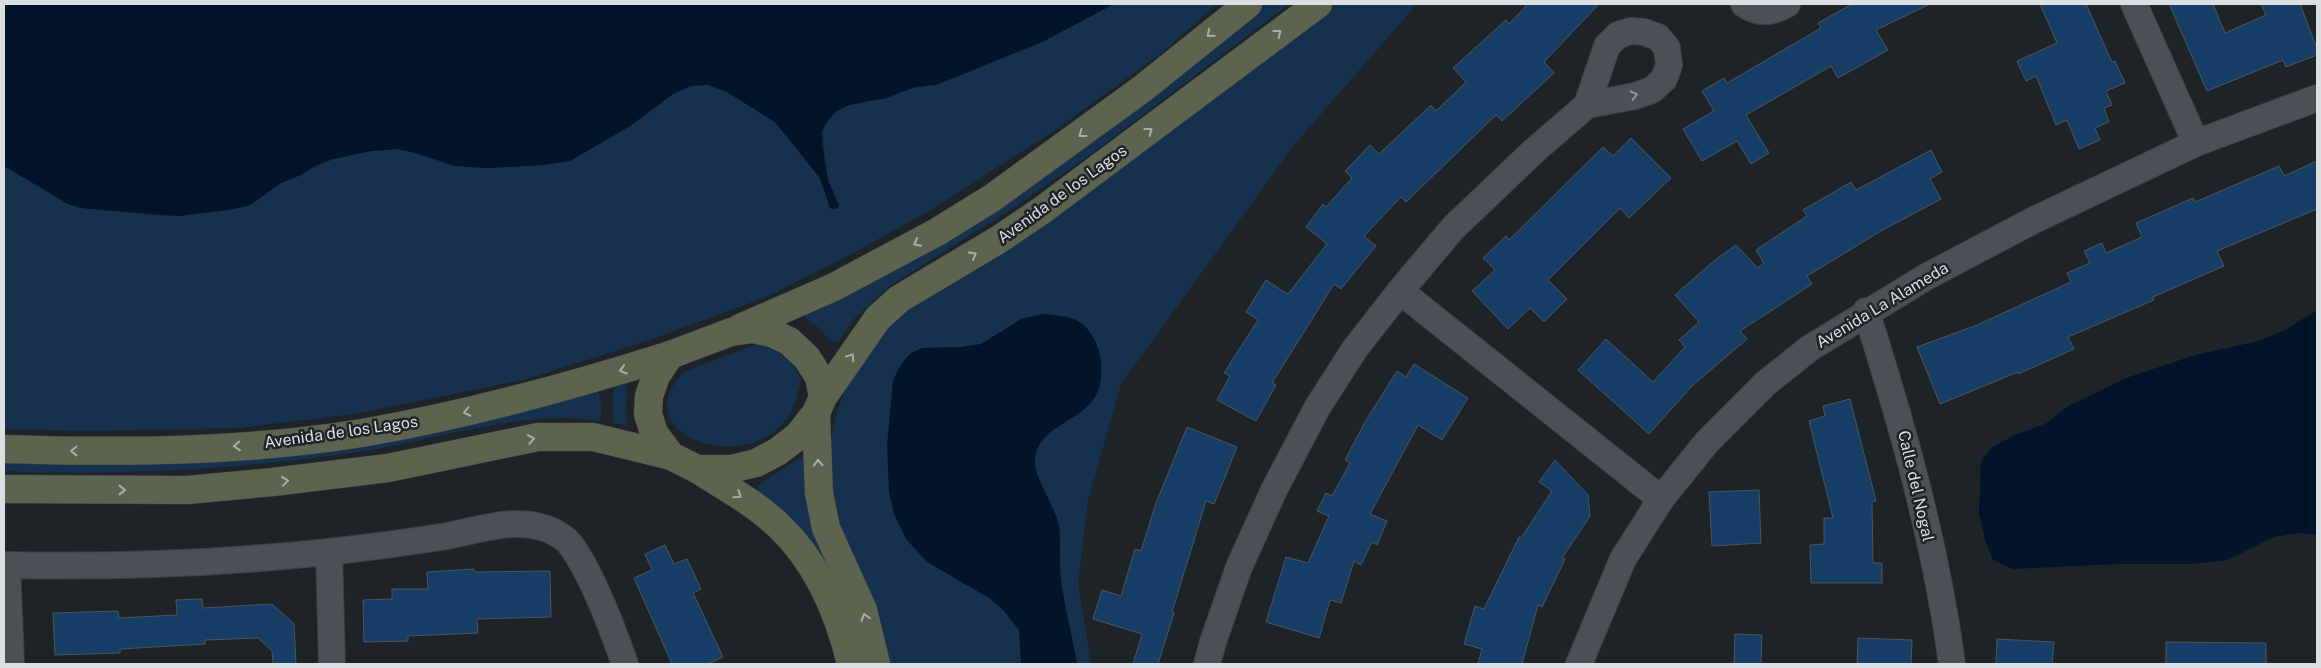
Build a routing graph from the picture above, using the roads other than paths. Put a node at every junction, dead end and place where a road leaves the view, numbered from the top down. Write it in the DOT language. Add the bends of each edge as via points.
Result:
graph roads {
  1 [pos="1248,4"];
  2 [pos="1318,4"];
  3 [pos="1744,4"];
  4 [pos="1787,4"];
  5 [pos="2134,4"];
  6 [pos="2317,98"];
  7 [pos="1586,105"];
  8 [pos="2196,143"];
  9 [pos="1400,291"];
  10 [pos="1866,312"];
  11 [pos="731,332"];
  12 [pos="670,355"];
  13 [pos="820,405"];
  14 [pos="4,449"];
  15 [pos="671,456"];
  16 [pos="697,469"];
  17 [pos="4,489"];
  18 [pos="1661,499"];
  19 [pos="329,553"];
  20 [pos="5,565"];
  21 [pos="11,664"];
  22 [pos="332,664"];
  23 [pos="626,664"];
  24 [pos="851,664"];
  25 [pos="876,664"];
  26 [pos="1207,664"];
  27 [pos="1578,664"];
  28 [pos="1952,664"];
  1 -- 11 [label="street, one-way" via="1142,89 992,198 937,232 834,286"];
  13 -- 2 [label="street, Avenida de los Lagos, one-way" via="878,318 899,299 1041,212"];
  3 -- 4 [label="street" via="1760,12 1774,11"];
  5 -- 8 [label="street"];
  6 -- 8 [label="street, Avenida La Alameda"];
  7 -- 9 [label="street" via="1453,228"];
  8 -- 10 [label="street, Avenida La Alameda" via="2034,220"];
  9 -- 18 [label="street"];
  9 -- 26 [label="street" via="1354,350 1317,408 1274,490 1239,568"];
  10 -- 18 [label="street, Avenida La Alameda" via="1810,348 1766,383 1707,442"];
  10 -- 28 [label="street, Calle del Nogal" via="1904,435 1924,517"];
  11 -- 12 [label="street"];
  11 -- 13 [label="street" via="753,329 789,341 807,358 819,377"];
  12 -- 14 [label="street, Avenida de los Lagos, one-way" via="564,388 472,411 361,433 155,451"];
  12 -- 15 [label="street" via="656,376 649,396 648,414 654,433"];
  13 -- 16 [label="street" via="798,436 756,463 731,469"];
  25 -- 13 [label="street, one-way" via="864,610 826,528 819,493"];
  15 -- 16 [label="street"];
  17 -- 15 [label="street, one-way" via="187,490 273,482 388,468 538,437 593,437"];
  16 -- 24 [label="street, one-way" via="779,526 808,558 827,596"];
  18 -- 27 [label="street, Avenida La Alameda" via="1623,559"];
  19 -- 20 [label="street" via="208,562"];
  19 -- 22 [label="street"];
  19 -- 23 [label="street" via="520,523 554,532 569,542 584,565"];
  20 -- 21 [label="street"];
}
